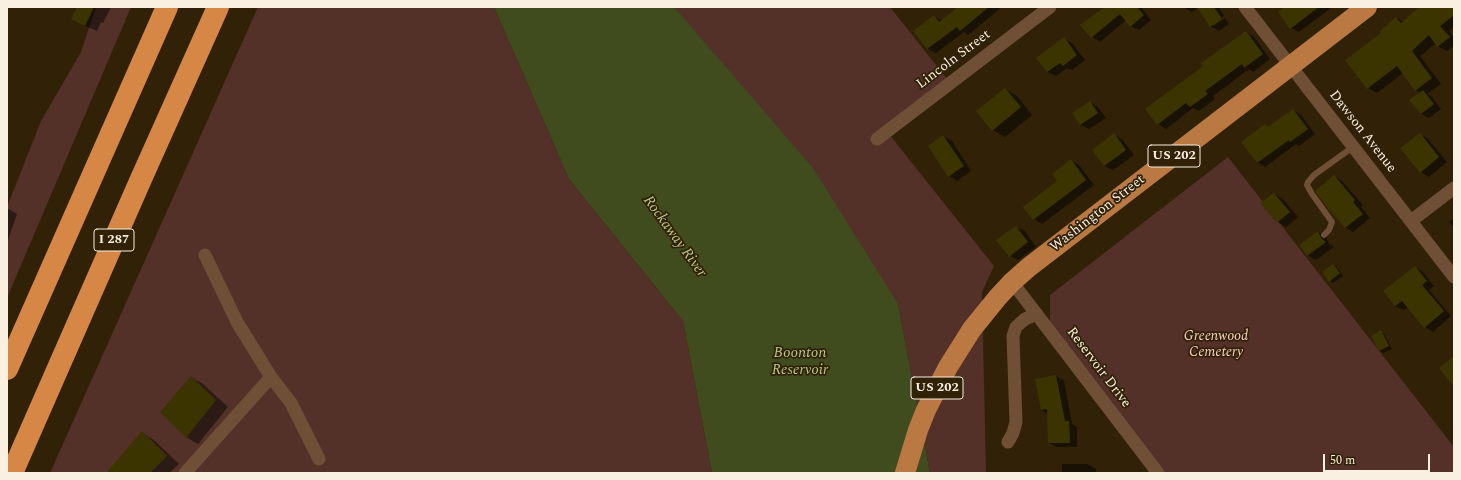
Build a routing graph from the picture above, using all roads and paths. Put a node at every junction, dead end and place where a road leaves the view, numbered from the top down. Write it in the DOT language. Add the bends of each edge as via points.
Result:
graph roads {
  1 [pos="167,7"];
  2 [pos="218,7"];
  3 [pos="1050,7"];
  4 [pos="1245,7"];
  5 [pos="1367,7"];
  6 [pos="1290,65"];
  7 [pos="877,139"];
  8 [pos="1353,147"];
  9 [pos="1454,188"];
  10 [pos="1411,221"];
  11 [pos="1324,234"];
  12 [pos="205,255"];
  13 [pos="1454,277"];
  14 [pos="1012,282"];
  15 [pos="1037,314"];
  16 [pos="7,369"];
  17 [pos="271,377"];
  18 [pos="1008,442"];
  19 [pos="319,459"];
  20 [pos="12,473"];
  21 [pos="185,473"];
  22 [pos="905,473"];
  23 [pos="1158,473"];
  1 -- 16 [label="highway"];
  2 -- 20 [label="highway, I 287"];
  3 -- 7 [label="street, Lincoln Street"];
  4 -- 6 [label="street, Dawson Avenue"];
  5 -- 6 [label="main road, Washington Street / US 202"];
  6 -- 8 [label="street, Dawson Avenue"];
  6 -- 14 [label="main road, Washington Street / US 202"];
  8 -- 10 [label="street, Dawson Avenue"];
  8 -- 11 [label="lane" via="1308,182 1312,194 1332,222"];
  9 -- 10 [label="street"];
  10 -- 13 [label="street, Dawson Avenue"];
  12 -- 17 [label="street" via="237,322"];
  14 -- 15 [label="street, Reservoir Drive"];
  14 -- 22 [label="main road, Washington Street / US 202" via="959,347 936,388 918,430"];
  15 -- 18 [label="street" via="1024,319 1016,327 1013,336 1016,422"];
  15 -- 23 [label="street, Reservoir Drive"];
  17 -- 19 [label="street" via="291,403"];
  17 -- 21 [label="street"];
}
